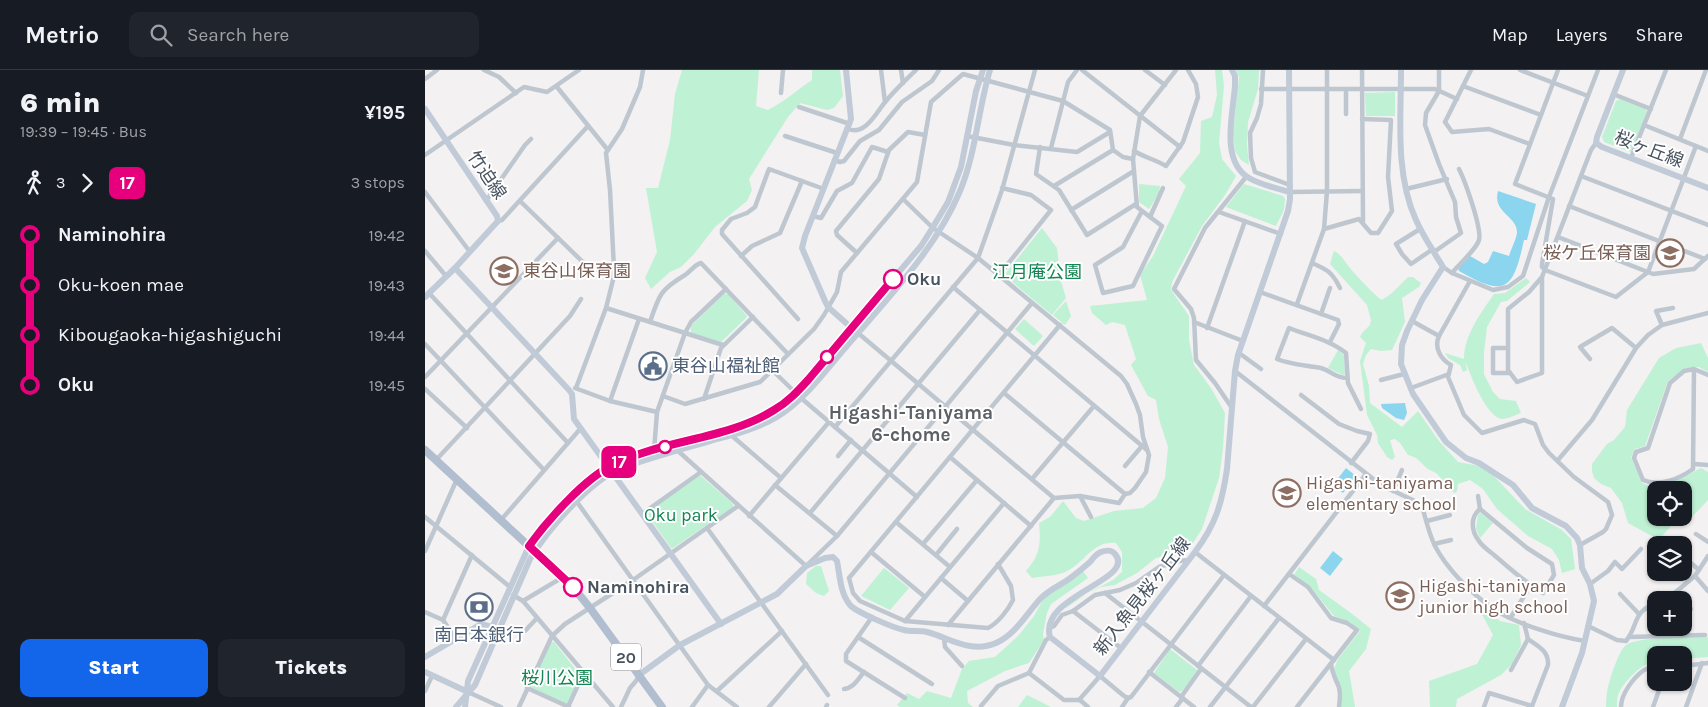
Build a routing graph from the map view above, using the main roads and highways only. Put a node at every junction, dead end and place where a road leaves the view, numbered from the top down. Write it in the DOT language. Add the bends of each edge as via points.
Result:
graph roads {
  1 [pos="425,450"];
  2 [pos="662,707"];
  1 -- 2 [label="main road, 20" via="563,577 590,608"];
}
